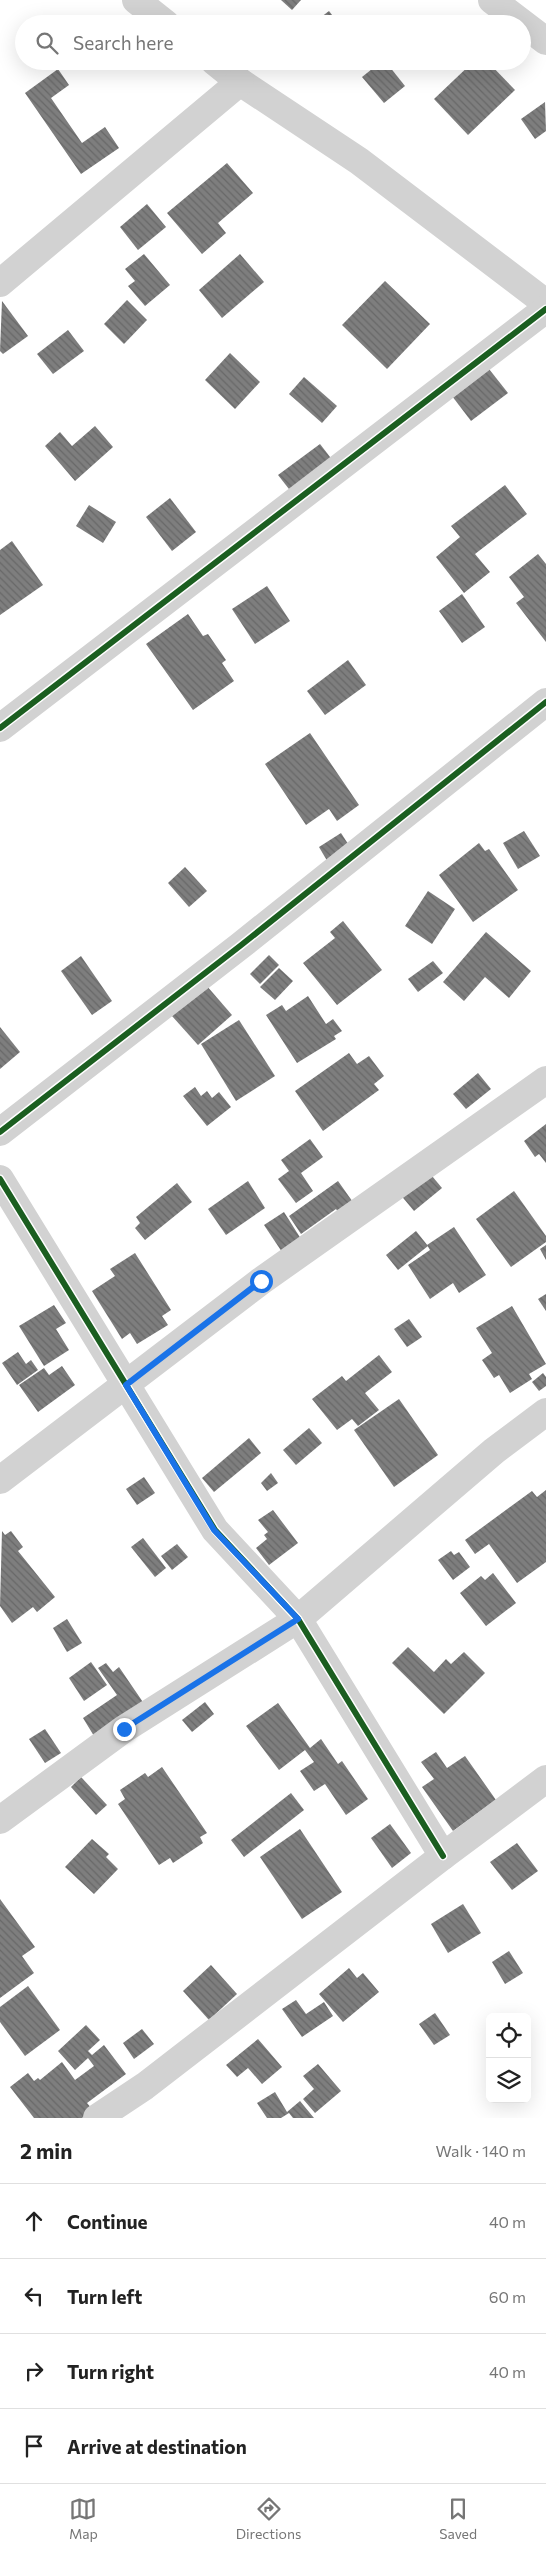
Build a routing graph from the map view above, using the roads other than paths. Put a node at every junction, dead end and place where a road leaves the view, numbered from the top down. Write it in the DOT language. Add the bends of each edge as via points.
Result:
graph roads {
  1 [pos="136,0"];
  2 [pos="492,0"];
  3 [pos="155,15"];
  4 [pos="512,15"];
  5 [pos="531,30"];
  6 [pos="546,41"];
  7 [pos="225,70"];
  8 [pos="240,82"];
  9 [pos="0,284"];
  10 [pos="546,304"];
  11 [pos="546,309"];
  12 [pos="546,702"];
  13 [pos="0,728"];
  14 [pos="546,1080"];
  15 [pos="0,1132"];
  16 [pos="0,1179"];
  17 [pos="126,1385"];
  18 [pos="546,1412"];
  19 [pos="0,1480"];
  20 [pos="298,1619"];
  21 [pos="546,1779"];
  22 [pos="0,1820"];
  23 [pos="443,1856"];
  24 [pos="97,2118"];
  1 -- 3 [label="street"];
  2 -- 4 [label="street"];
  5 -- 6 [label="street"];
  7 -- 8 [label="street"];
  8 -- 9 [label="street"];
  8 -- 10 [label="street" via="359,161"];
  11 -- 13 [label="street"];
  12 -- 15 [label="street"];
  14 -- 17 [label="street" via="261,1281"];
  16 -- 17 [label="street"];
  17 -- 19 [label="street"];
  17 -- 20 [label="street" via="214,1530"];
  18 -- 20 [label="street" via="494,1451"];
  20 -- 22 [label="street" via="124,1729"];
  20 -- 23 [label="street"];
  21 -- 23 [label="street"];
  23 -- 24 [label="street" via="146,2086"];
}
